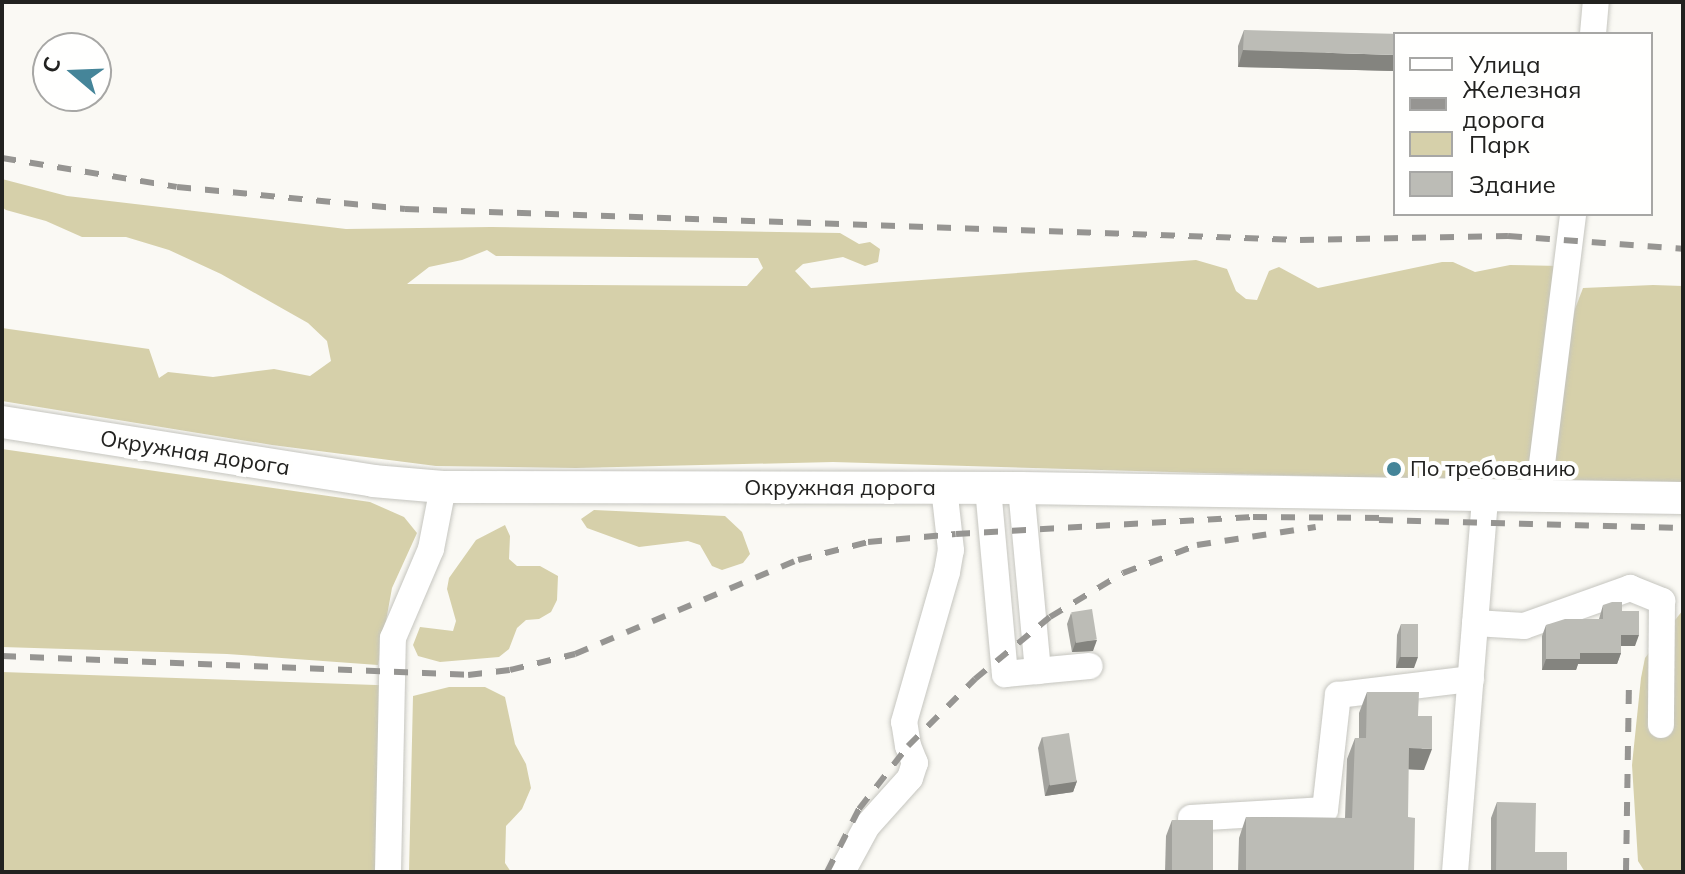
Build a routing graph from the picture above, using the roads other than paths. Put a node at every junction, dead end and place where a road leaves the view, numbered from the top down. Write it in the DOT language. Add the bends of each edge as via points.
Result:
graph roads {
  1 [pos="1596,2"];
  2 [pos="1593,32"];
  3 [pos="1573,216"];
  4 [pos="2,422"];
  5 [pos="443,487"];
  6 [pos="944,488"];
  7 [pos="988,488"];
  8 [pos="1021,488"];
  9 [pos="1485,496"];
  10 [pos="1538,496"];
  11 [pos="1683,498"];
  12 [pos="1475,623"];
  13 [pos="1090,666"];
  14 [pos="1038,671"];
  15 [pos="1471,679"];
  16 [pos="1661,725"];
  17 [pos="1191,818"];
  18 [pos="388,872"];
  19 [pos="842,872"];
  20 [pos="1455,872"];
  1 -- 2 [label="street"];
  3 -- 10 [label="street"];
  4 -- 5 [label="main road, Окружная дорога" via="358,479"];
  5 -- 6 [label="main road, Окружная дорога"];
  5 -- 18 [label="street" via="431,549 393,638"];
  6 -- 7 [label="main road, Окружная дорога"];
  6 -- 19 [label="street" via="951,550 904,722 915,763 910,778 867,826"];
  7 -- 8 [label="main road, Окружная дорога"];
  7 -- 14 [label="street" via="1005,674"];
  8 -- 9 [label="main road, Окружная дорога"];
  8 -- 14 [label="street"];
  9 -- 10 [label="main road, Окружная дорога"];
  9 -- 12 [label="street"];
  10 -- 11 [label="main road, Окружная дорога"];
  12 -- 15 [label="street"];
  12 -- 16 [label="street" via="1524,626 1630,588 1662,601"];
  13 -- 14 [label="street"];
  15 -- 17 [label="street" via="1338,695 1325,810"];
  15 -- 20 [label="street"];
}
